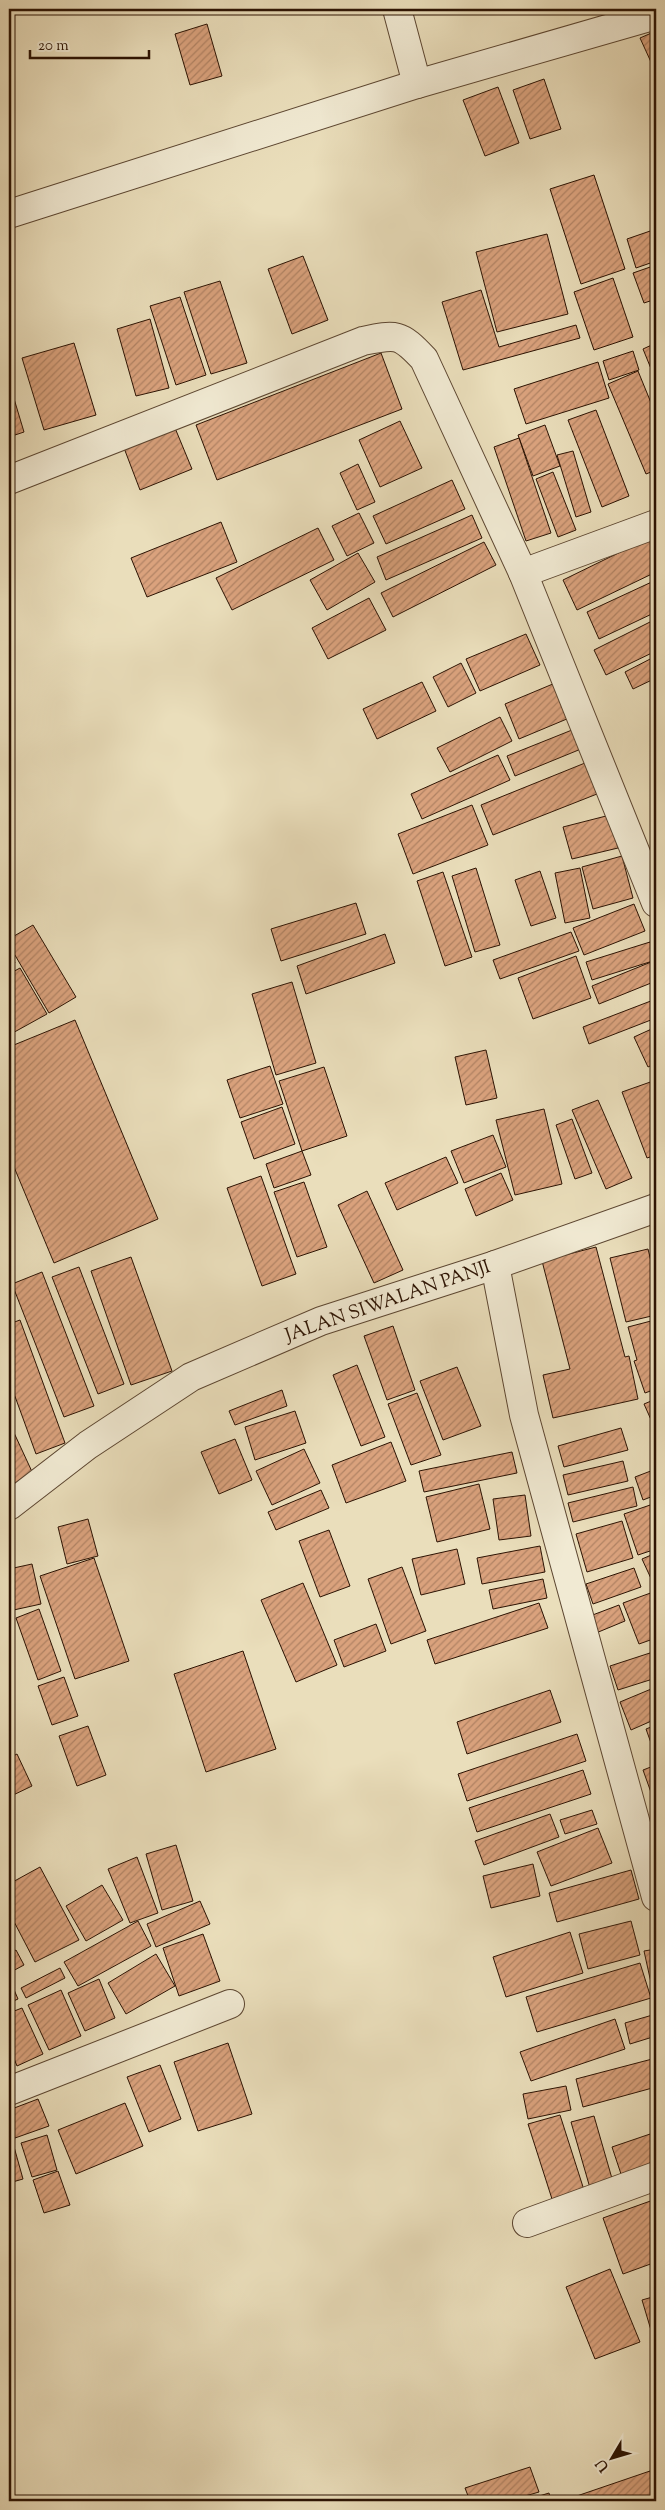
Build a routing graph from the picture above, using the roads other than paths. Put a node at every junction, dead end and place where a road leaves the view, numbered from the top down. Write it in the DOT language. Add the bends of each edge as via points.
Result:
graph roads {
  1 [pos="397,9"];
  2 [pos="656,14"];
  3 [pos="417,84"];
  4 [pos="9,214"];
  5 [pos="9,480"];
  6 [pos="656,524"];
  7 [pos="523,573"];
  8 [pos="656,903"];
  9 [pos="656,1207"];
  10 [pos="495,1265"];
  11 [pos="9,1506"];
  12 [pos="656,1897"];
  13 [pos="230,2004"];
  14 [pos="9,2091"];
  15 [pos="656,2176"];
  16 [pos="527,2223"];
  1 -- 3 [label="street"];
  2 -- 3 [label="street"];
  3 -- 4 [label="street"];
  5 -- 7 [label="street" via="363,341 392,335 424,359"];
  6 -- 7 [label="street"];
  7 -- 8 [label="street"];
  9 -- 10 [label="street, JALAN SIWALAN PANJI"];
  10 -- 11 [label="street, JALAN SIWALAN PANJI" via="321,1321 191,1377 88,1445"];
  10 -- 12 [label="street" via="524,1415"];
  13 -- 14 [label="street"];
  15 -- 16 [label="street"];
}
